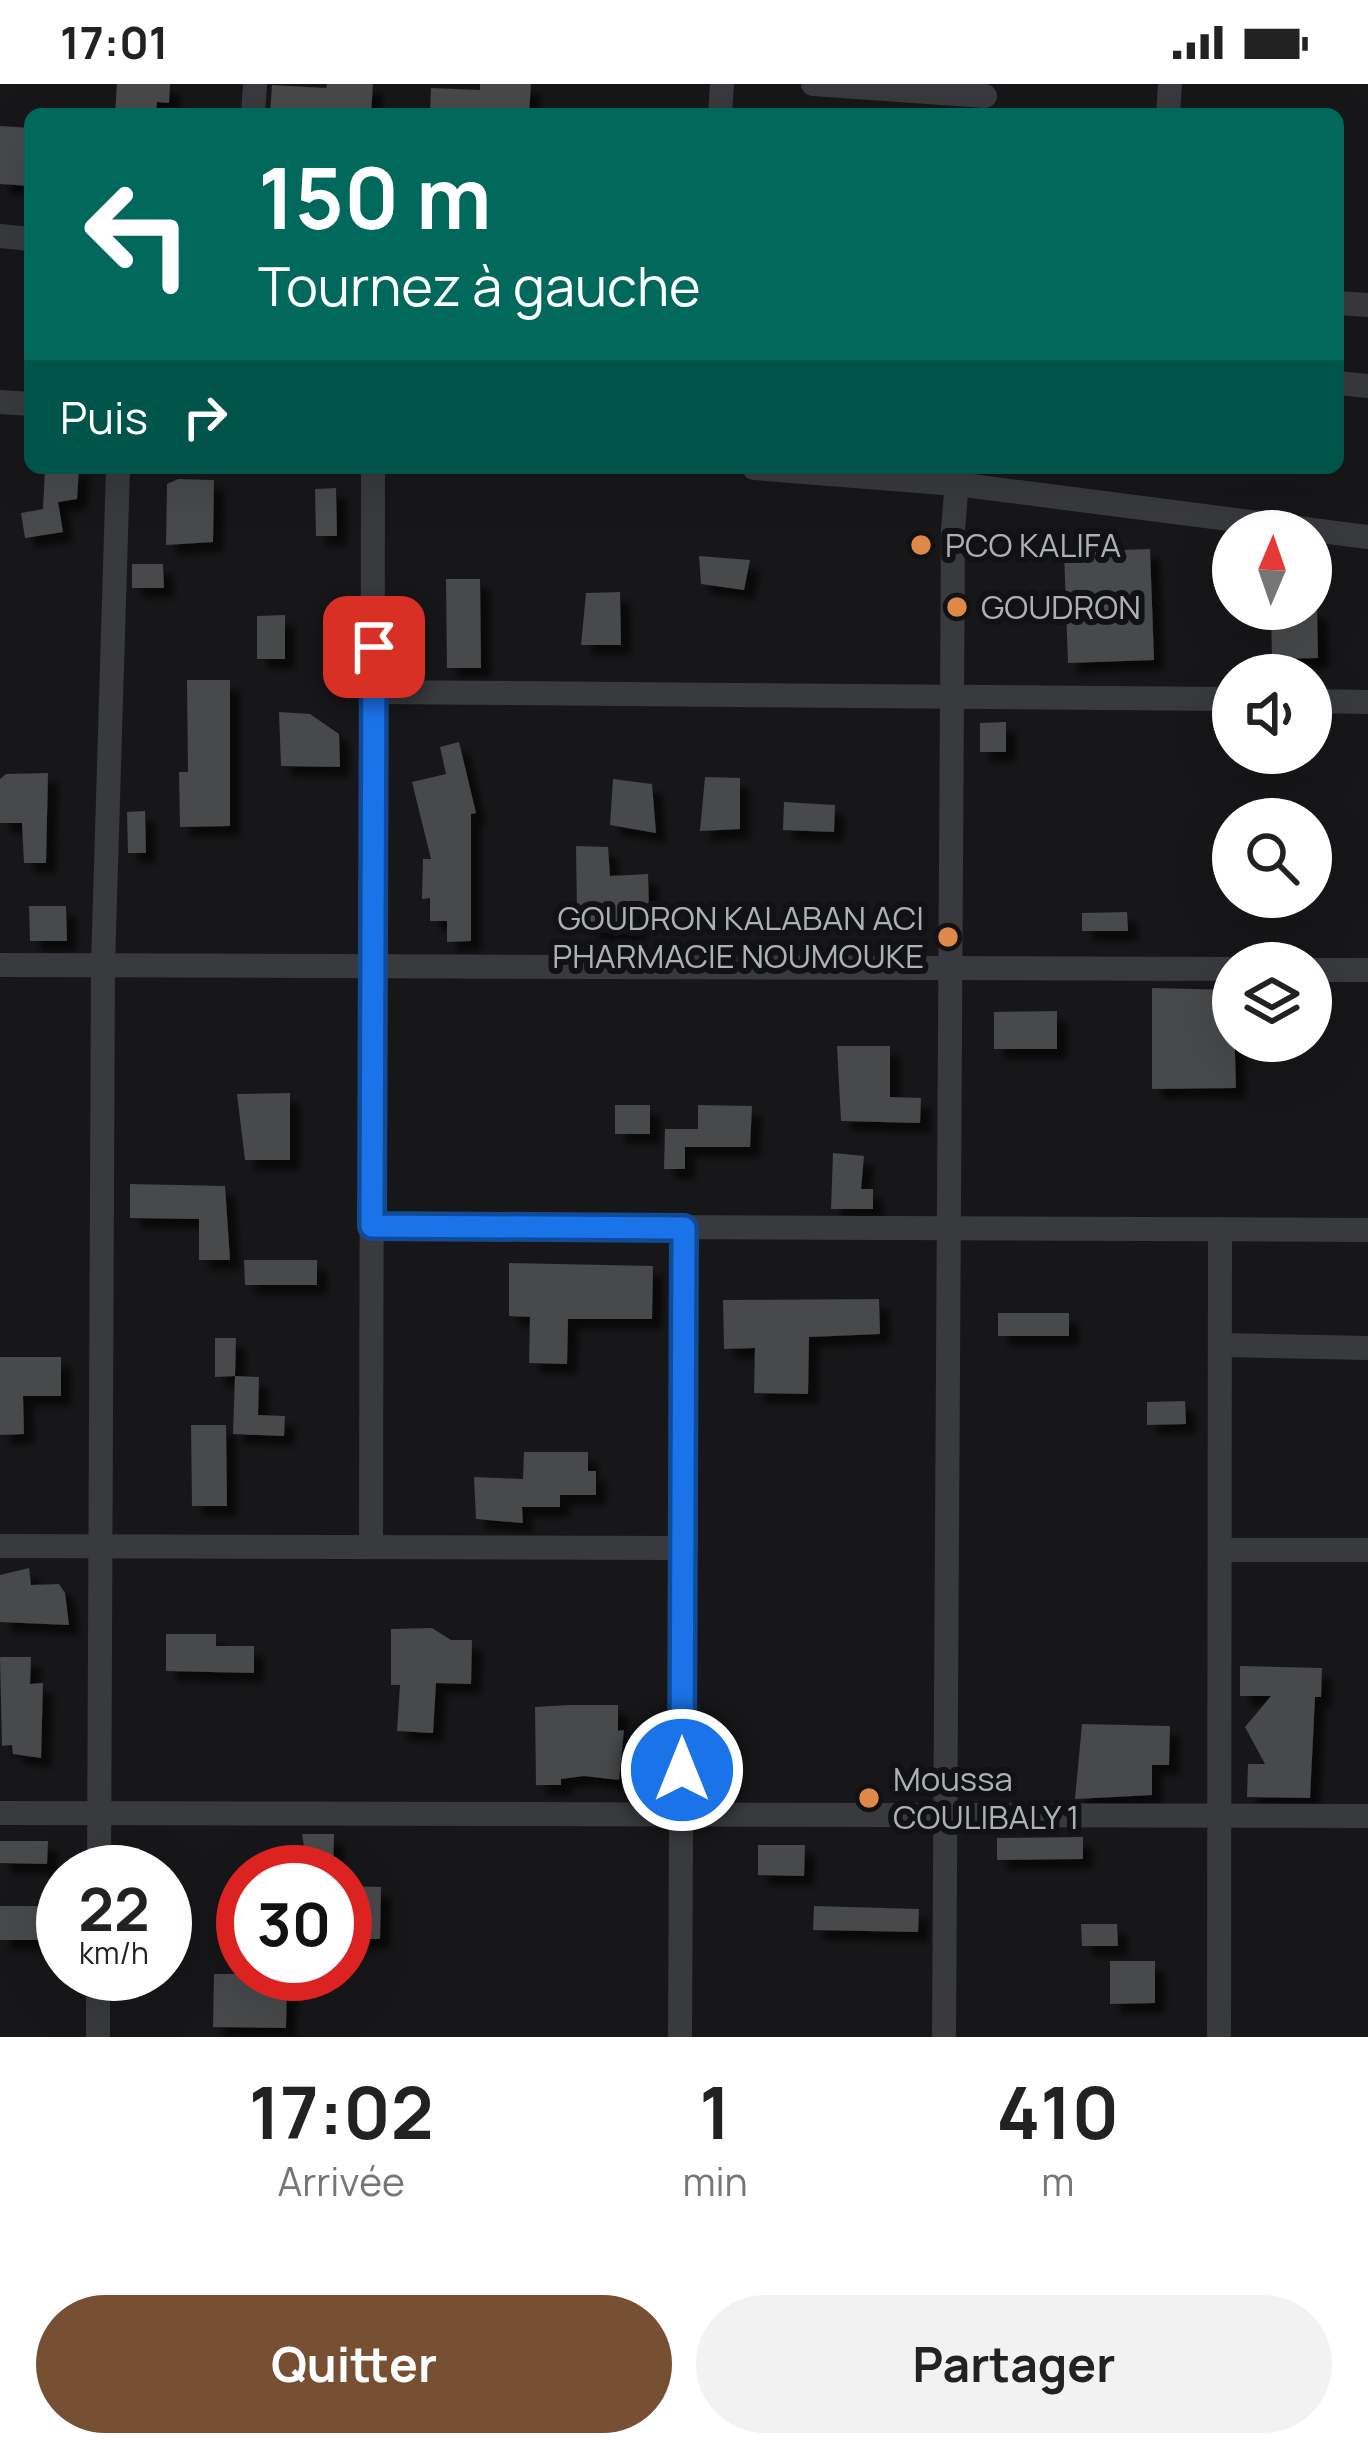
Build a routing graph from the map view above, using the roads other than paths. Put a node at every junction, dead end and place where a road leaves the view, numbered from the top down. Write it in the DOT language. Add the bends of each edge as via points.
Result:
graph roads {
  1 [pos="813,84"];
  2 [pos="985,98"];
  3 [pos="118,474"];
  4 [pos="373,474"];
  5 [pos="906,474"];
  6 [pos="957,476"];
  7 [pos="1368,537"];
  8 [pos="375,692"];
  9 [pos="952,693"];
  10 [pos="1212,699"];
  11 [pos="1332,701"];
  12 [pos="1368,702"];
  13 [pos="0,964"];
  14 [pos="104,965"];
  15 [pos="373,966"];
  16 [pos="950,968"];
  17 [pos="1212,969"];
  18 [pos="1332,970"];
  19 [pos="1368,970"];
  20 [pos="372,1226"];
  21 [pos="684,1228"];
  22 [pos="949,1229"];
  23 [pos="1220,1229"];
  24 [pos="1368,1230"];
  25 [pos="1220,1345"];
  26 [pos="1368,1348"];
  27 [pos="0,1546"];
  28 [pos="100,1546"];
  29 [pos="371,1547"];
  30 [pos="683,1549"];
  31 [pos="1220,1550"];
  32 [pos="1368,1550"];
  33 [pos="0,1813"];
  34 [pos="99,1813"];
  35 [pos="681,1814"];
  36 [pos="945,1815"];
  37 [pos="1220,1815"];
  38 [pos="1368,1816"];
  39 [pos="99,1845"];
  40 [pos="98,2001"];
  41 [pos="98,2037"];
  42 [pos="680,2037"];
  43 [pos="944,2037"];
  44 [pos="1220,2037"];
  1 -- 2 [label="street"];
  3 -- 14 [label="street"];
  4 -- 8 [label="street"];
  5 -- 6 [label="street"];
  6 -- 7 [label="street"];
  6 -- 9 [label="street"];
  8 -- 9 [label="street"];
  8 -- 15 [label="street"];
  9 -- 10 [label="street"];
  9 -- 16 [label="street"];
  11 -- 12 [label="street"];
  13 -- 14 [label="street"];
  14 -- 15 [label="street"];
  14 -- 28 [label="street"];
  15 -- 16 [label="street"];
  15 -- 20 [label="street"];
  16 -- 17 [label="street"];
  16 -- 22 [label="street"];
  18 -- 19 [label="street"];
  20 -- 21 [label="street"];
  20 -- 29 [label="street"];
  21 -- 22 [label="street"];
  21 -- 30 [label="street"];
  22 -- 23 [label="street"];
  22 -- 36 [label="street"];
  23 -- 24 [label="street"];
  23 -- 25 [label="street"];
  25 -- 26 [label="street"];
  25 -- 31 [label="street"];
  27 -- 28 [label="street"];
  28 -- 29 [label="street"];
  28 -- 34 [label="street"];
  29 -- 30 [label="street"];
  30 -- 35 [label="street"];
  31 -- 32 [label="street"];
  31 -- 37 [label="street"];
  33 -- 34 [label="street"];
  34 -- 35 [label="street"];
  34 -- 39 [label="street"];
  35 -- 36 [label="street"];
  35 -- 42 [label="street"];
  36 -- 37 [label="street"];
  36 -- 43 [label="street"];
  37 -- 38 [label="street"];
  37 -- 44 [label="street"];
  40 -- 41 [label="street"];
}
